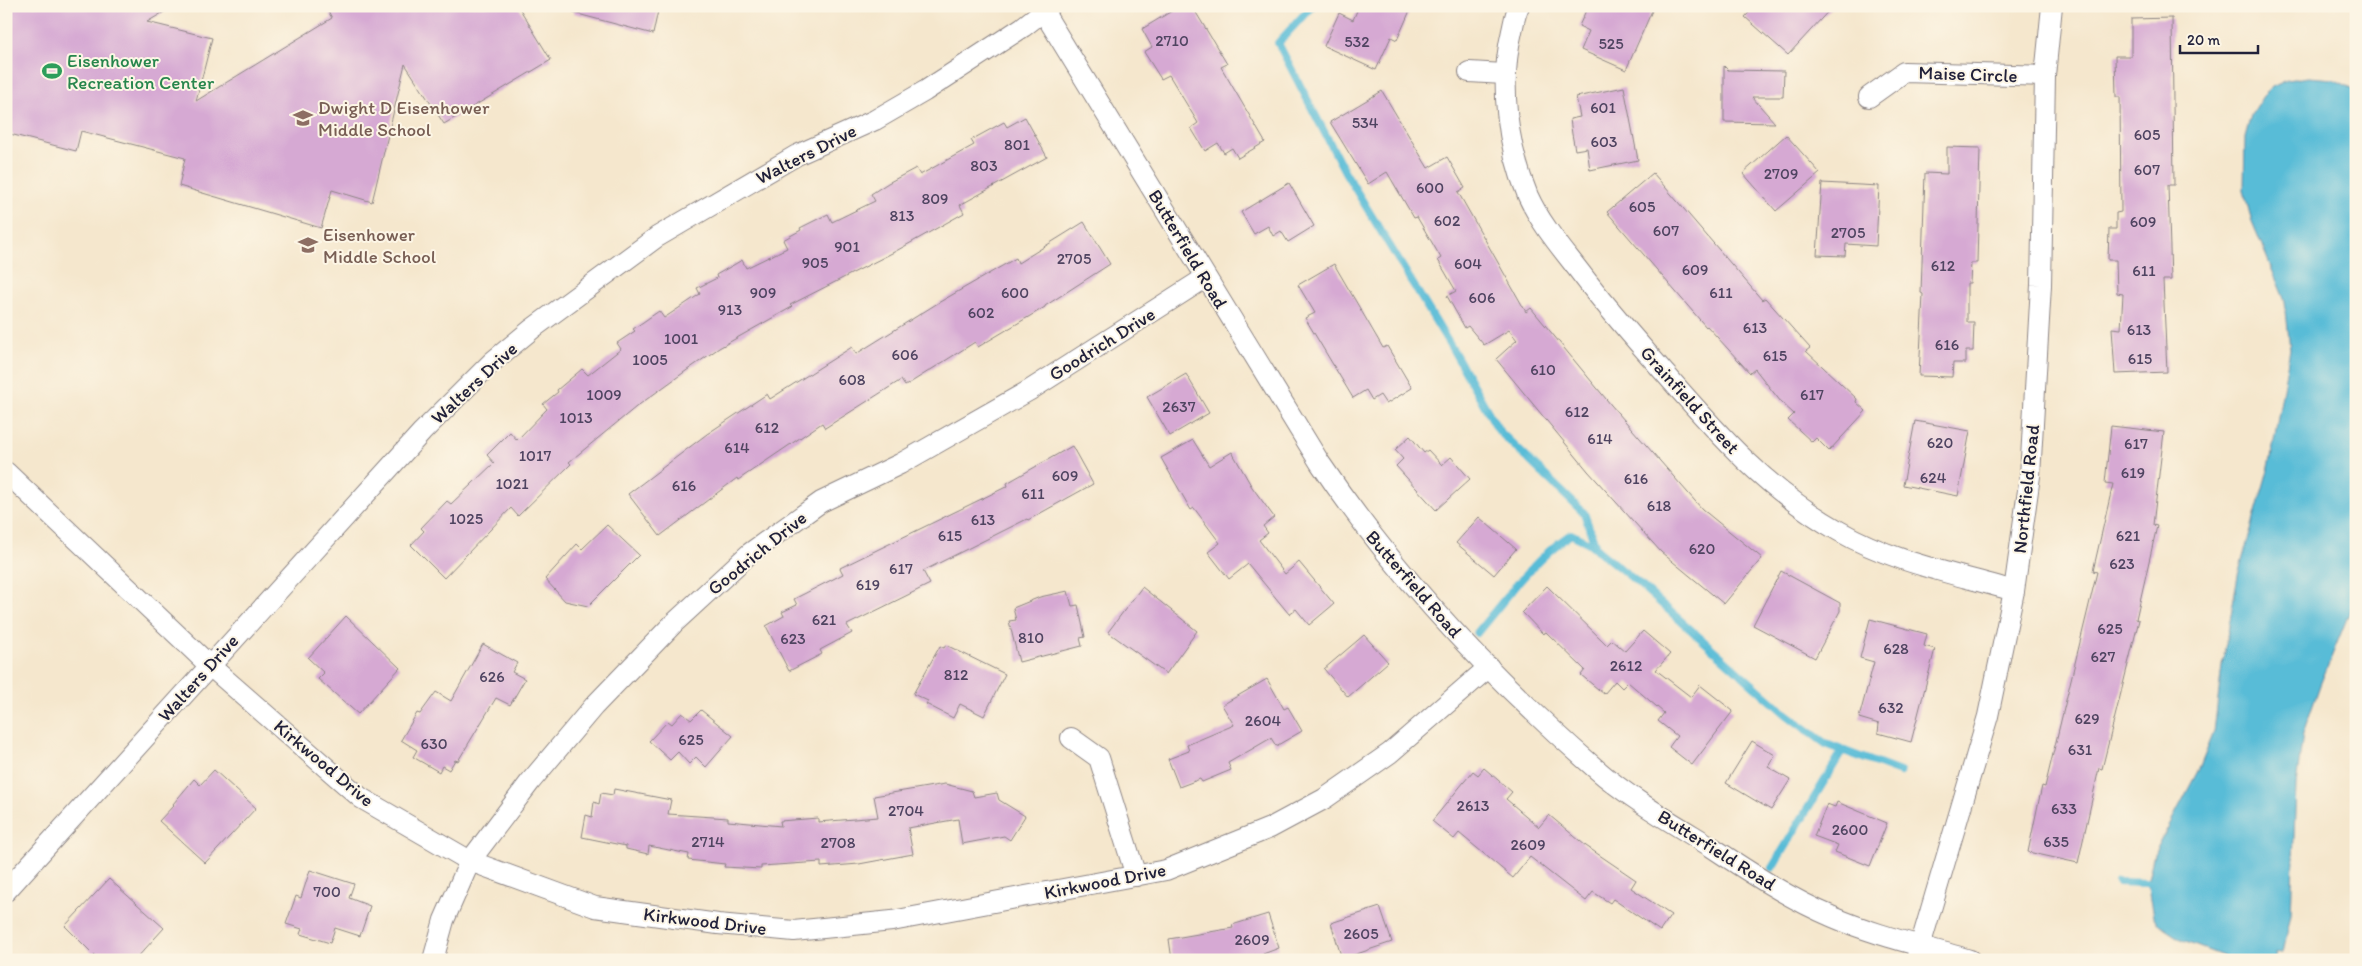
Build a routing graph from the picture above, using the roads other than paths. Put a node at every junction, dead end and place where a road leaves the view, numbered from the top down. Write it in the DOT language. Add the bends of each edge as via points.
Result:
graph roads {
  1 [pos="1519,6"];
  2 [pos="2052,6"];
  3 [pos="1047,9"];
  4 [pos="1469,72"];
  5 [pos="1504,74"];
  6 [pos="2045,76"];
  7 [pos="1869,97"];
  8 [pos="1205,278"];
  9 [pos="6,472"];
  10 [pos="2014,591"];
  11 [pos="209,665"];
  12 [pos="1488,667"];
  13 [pos="1071,738"];
  14 [pos="470,861"];
  15 [pos="1136,876"];
  16 [pos="6,891"];
  17 [pos="1918,952"];
  18 [pos="433,960"];
  19 [pos="1970,960"];
  1 -- 5 [label="street, Grainfield Street"];
  2 -- 6 [label="street, Northfield Road"];
  3 -- 8 [label="street, Butterfield Road"];
  3 -- 11 [label="street, Walters Drive" via="925,91 875,120 797,155 657,236 554,310 492,362 422,432"];
  4 -- 5 [label="street"];
  5 -- 10 [label="street, Grainfield Street" via="1515,154 1528,196 1548,230 1601,300 1730,447 1780,492 1840,532 1899,558"];
  6 -- 7 [label="street, Maise Circle" via="1904,72"];
  6 -- 10 [label="street, Northfield Road" via="2041,285 2030,476"];
  8 -- 12 [label="street, Butterfield Road" via="1351,510 1398,568"];
  8 -- 14 [label="street, Goodrich Drive" via="1030,390 900,464 821,502 750,553 673,624 594,706"];
  9 -- 11 [label="street, Kirkwood Drive"];
  10 -- 17 [label="street, Northfield Road" via="1988,716"];
  11 -- 14 [label="street, Kirkwood Drive" via="361,798"];
  11 -- 16 [label="street, Walters Drive"];
  12 -- 15 [label="street, Kirkwood Drive" via="1390,753 1324,800 1270,828 1190,862"];
  12 -- 17 [label="street, Butterfield Road" via="1596,769 1714,850 1771,886 1833,917"];
  13 -- 15 [label="street" via="1099,758"];
  14 -- 15 [label="street, Kirkwood Drive" via="595,907 794,931 892,921"];
  14 -- 18 [label="street, Goodrich Drive" via="444,920"];
  17 -- 19 [label="street, Butterfield Road"];
}
